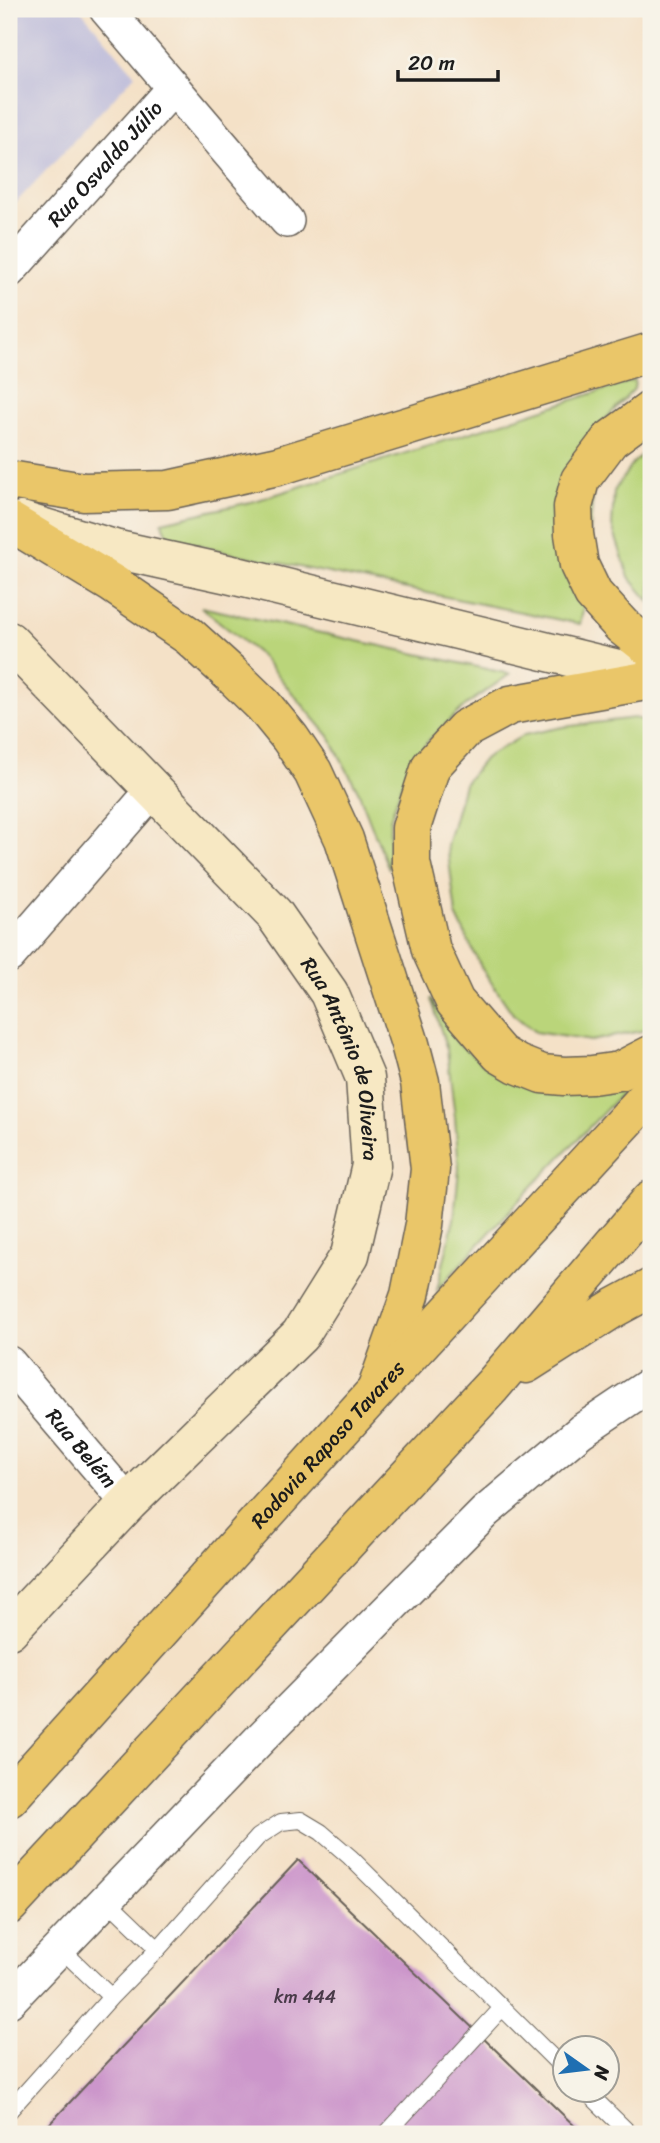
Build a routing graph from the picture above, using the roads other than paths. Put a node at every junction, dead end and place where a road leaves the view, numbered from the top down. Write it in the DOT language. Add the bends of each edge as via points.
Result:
graph roads {
  1 [pos="106,9"];
  2 [pos="173,88"];
  3 [pos="287,221"];
  4 [pos="9,271"];
  5 [pos="651,352"];
  6 [pos="651,410"];
  7 [pos="9,480"];
  8 [pos="9,519"];
  9 [pos="9,641"];
  10 [pos="651,649"];
  11 [pos="651,679"];
  12 [pos="152,791"];
  13 [pos="9,956"];
  14 [pos="651,1055"];
  15 [pos="651,1093"];
  16 [pos="651,1200"];
  17 [pos="651,1288"];
  18 [pos="9,1363"];
  19 [pos="651,1384"];
  20 [pos="492,1386"];
  21 [pos="376,1391"];
  22 [pos="128,1503"];
  23 [pos="9,1630"];
  24 [pos="9,1798"];
  25 [pos="107,1900"];
  26 [pos="9,1905"];
  27 [pos="59,1947"];
  28 [pos="158,1949"];
  29 [pos="111,1997"];
  30 [pos="9,2001"];
  31 [pos="502,2008"];
  32 [pos="552,2058"];
  33 [pos="599,2104"];
  34 [pos="9,2111"];
  35 [pos="386,2134"];
  36 [pos="630,2134"];
  1 -- 2 [label="street"];
  2 -- 3 [label="street"];
  2 -- 4 [label="street, Rua Osvaldo Júlio"];
  5 -- 7 [label="highway" via="278,466 168,490 83,492"];
  6 -- 10 [label="highway" via="610,440 580,480 573,507 579,565 593,594"];
  8 -- 11 [label="main road" via="114,549"];
  8 -- 21 [label="highway" via="190,636 232,675 298,750 344,839 420,1082 429,1169 410,1296"];
  9 -- 12 [label="main road, Rua Antônio de Oliveira"];
  11 -- 14 [label="highway" via="510,705 465,729 431,766 411,828 411,863 431,950 444,979 455,1002 500,1054 542,1074 564,1076 620,1071"];
  12 -- 13 [label="street"];
  12 -- 22 [label="main road, Rua Antônio de Oliveira" via="274,914 329,993 365,1078 371,1165 350,1255 300,1335"];
  15 -- 21 [label="highway, Rodovia Raposo Tavares"];
  16 -- 20 [label="highway"];
  17 -- 20 [label="highway"];
  18 -- 22 [label="street, Rua Belém"];
  19 -- 25 [label="street" via="581,1431 485,1512"];
  20 -- 26 [label="highway"];
  21 -- 24 [label="highway, Rodovia Raposo Tavares"];
  22 -- 23 [label="main road, Rua Antônio de Oliveira"];
  25 -- 27 [label="street"];
  25 -- 28 [label="lane"];
  27 -- 29 [label="lane"];
  27 -- 30 [label="street"];
  28 -- 29 [label="lane"];
  28 -- 31 [label="lane" via="258,1837 281,1822 301,1820 350,1857"];
  29 -- 34 [label="lane"];
  31 -- 32 [label="lane"];
  31 -- 35 [label="lane"];
  33 -- 36 [label="lane"];
}
